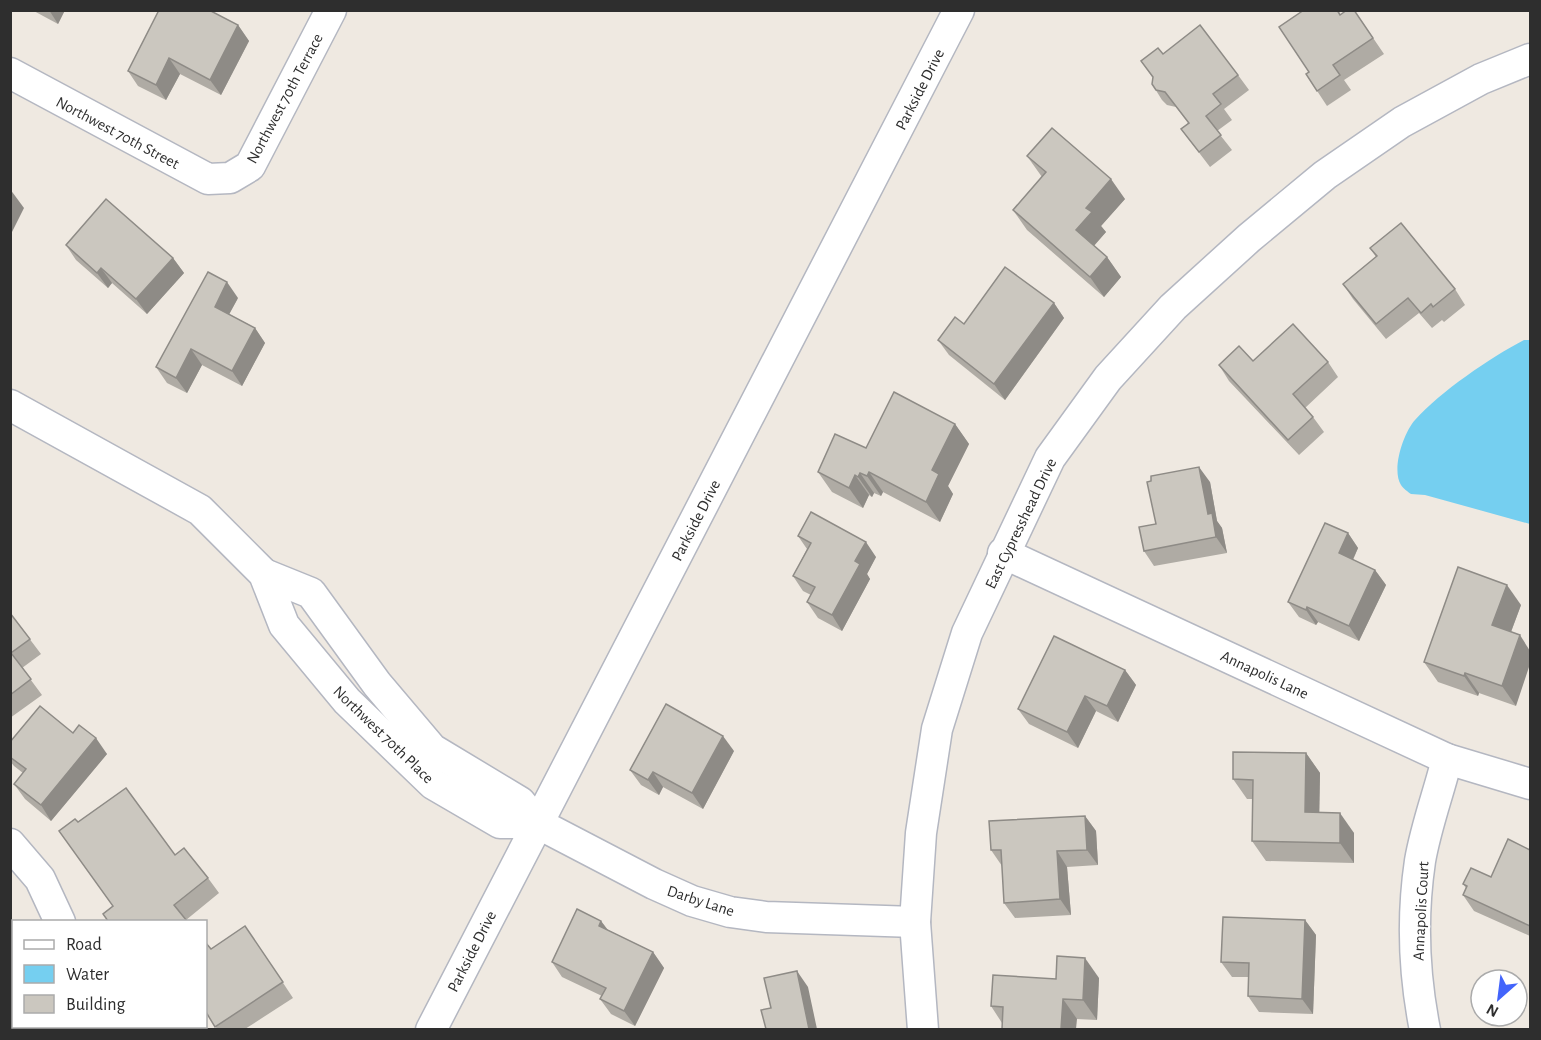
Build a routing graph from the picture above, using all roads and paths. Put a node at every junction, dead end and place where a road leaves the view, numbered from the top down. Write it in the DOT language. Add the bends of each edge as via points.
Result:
graph roads {
  1 [pos="331,10"];
  2 [pos="959,10"];
  3 [pos="1530,59"];
  4 [pos="10,73"];
  5 [pos="230,178"];
  6 [pos="10,405"];
  7 [pos="1003,553"];
  8 [pos="264,574"];
  9 [pos="331,620"];
  10 [pos="298,644"];
  11 [pos="373,678"];
  12 [pos="347,702"];
  13 [pos="1447,759"];
  14 [pos="1530,784"];
  15 [pos="537,823"];
  16 [pos="10,844"];
  17 [pos="60,920"];
  18 [pos="915,922"];
  19 [pos="431,1029"];
  20 [pos="923,1029"];
  21 [pos="1425,1029"];
  1 -- 5 [label="street, Northwest 70th Terrace" via="250,166"];
  2 -- 15 [label="street, Parkside Drive"];
  3 -- 7 [label="street, East Cypresshead Drive" via="1481,79 1402,122 1335,168 1173,307 1108,378 1050,458"];
  4 -- 5 [label="street, Northwest 70th Street" via="208,179"];
  6 -- 8 [label="street, Northwest 70th Place" via="200,510"];
  7 -- 13 [label="street, Annapolis Lane"];
  7 -- 18 [label="street, East Cypresshead Drive" via="967,633 937,729 921,833"];
  8 -- 9 [label="street, Northwest 70th Place" via="311,593"];
  8 -- 10 [label="street, Northwest 70th Place" via="284,625"];
  9 -- 10 [label="street"];
  9 -- 11 [label="street, Northwest 70th Place"];
  10 -- 12 [label="street, Northwest 70th Place"];
  11 -- 12 [label="street"];
  11 -- 15 [label="street, Northwest 70th Place" via="432,749 520,802"];
  12 -- 15 [label="street, Northwest 70th Place" via="433,784 500,823"];
  13 -- 14 [label="street, Annapolis Lane"];
  13 -- 21 [label="street, Annapolis Court" via="1420,860 1416,932 1418,996"];
  15 -- 18 [label="street, Darby Lane" via="654,884 730,912 766,917"];
  15 -- 19 [label="street, Parkside Drive"];
  16 -- 17 [label="street" via="40,879"];
  18 -- 20 [label="street, East Cypresshead Drive"];
}
